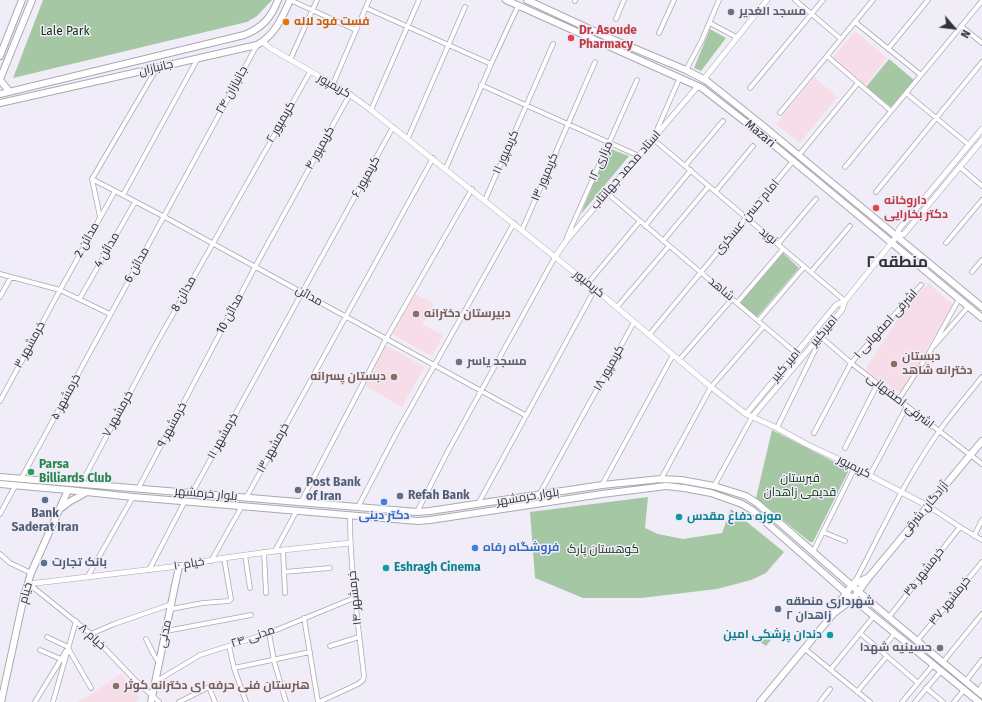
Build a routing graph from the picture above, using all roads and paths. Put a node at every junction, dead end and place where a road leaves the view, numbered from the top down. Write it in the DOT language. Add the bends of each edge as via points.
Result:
graph roads {
  1 [pos="22,0"];
  2 [pos="32,0"];
  3 [pos="278,0"];
  4 [pos="290,0"];
  5 [pos="317,0"];
  6 [pos="369,0"];
  7 [pos="419,0"];
  8 [pos="506,0"];
  9 [pos="527,0"];
  10 [pos="624,0"];
  11 [pos="674,0"];
  12 [pos="719,0"];
  13 [pos="767,0"];
  14 [pos="795,0"];
  15 [pos="823,0"];
  16 [pos="873,0"];
  17 [pos="928,0"];
  18 [pos="982,1"];
  19 [pos="519,3"];
  20 [pos="465,7"];
  21 [pos="366,8"];
  22 [pos="312,10"];
  23 [pos="812,14"];
  24 [pos="616,20"];
  25 [pos="855,22"];
  26 [pos="710,23"];
  27 [pos="408,26"];
  28 [pos="961,26"];
  29 [pos="356,30"];
  30 [pos="659,33"];
  31 [pos="736,37"];
  32 [pos="841,39"];
  33 [pos="982,43"];
  34 [pos="260,44"];
  35 [pos="553,44"];
  36 [pos="449,45"];
  37 [pos="888,49"];
  38 [pos="0,56"];
  39 [pos="827,56"];
  40 [pos="198,58"];
  41 [pos="290,60"];
  42 [pos="595,62"];
  43 [pos="982,62"];
  44 [pos="491,64"];
  45 [pos="157,68"];
  46 [pos="686,70"];
  47 [pos="310,72"];
  48 [pos="921,75"];
  49 [pos="680,78"];
  50 [pos="704,79"];
  51 [pos="0,80"];
  52 [pos="637,80"];
  53 [pos="858,83"];
  54 [pos="333,84"];
  55 [pos="481,86"];
  56 [pos="698,86"];
  57 [pos="750,88"];
  58 [pos="9,91"];
  59 [pos="906,92"];
  60 [pos="0,94"];
  61 [pos="350,94"];
  62 [pos="8,102"];
  63 [pos="0,104"];
  64 [pos="526,105"];
  65 [pos="0,108"];
  66 [pos="371,110"];
  67 [pos="891,111"];
  68 [pos="780,113"];
  69 [pos="937,118"];
  70 [pos="723,121"];
  71 [pos="568,124"];
  72 [pos="762,125"];
  73 [pos="393,127"];
  74 [pos="982,129"];
  75 [pos="757,131"];
  76 [pos="408,138"];
  77 [pos="653,139"];
  78 [pos="982,140"];
  79 [pos="609,142"];
  80 [pos="969,145"];
  81 [pos="753,146"];
  82 [pos="799,155"];
  83 [pos="639,156"];
  84 [pos="433,158"];
  85 [pos="793,161"];
  86 [pos="685,166"];
  87 [pos="845,167"];
  88 [pos="960,167"];
  89 [pos="446,168"];
  90 [pos="691,170"];
  91 [pos="92,179"];
  92 [pos="709,186"];
  93 [pos="982,186"];
  94 [pos="472,189"];
  95 [pos="115,191"];
  96 [pos="716,191"];
  97 [pos="876,192"];
  98 [pos="607,193"];
  99 [pos="123,195"];
  100 [pos="816,198"];
  101 [pos="485,200"];
  102 [pos="982,200"];
  103 [pos="135,202"];
  104 [pos="164,217"];
  105 [pos="100,218"];
  106 [pos="747,218"];
  107 [pos="640,221"];
  108 [pos="514,223"];
  109 [pos="645,226"];
  110 [pos="850,226"];
  111 [pos="522,230"];
  112 [pos="897,236"];
  113 [pos="663,240"];
  114 [pos="566,241"];
  115 [pos="892,243"];
  116 [pos="946,243"];
  117 [pos="213,244"];
  118 [pos="778,244"];
  119 [pos="669,246"];
  120 [pos="783,248"];
  121 [pos="555,256"];
  122 [pos="982,260"];
  123 [pos="255,267"];
  124 [pos="804,267"];
  125 [pos="811,272"];
  126 [pos="972,272"];
  127 [pos="701,273"];
  128 [pos="0,274"];
  129 [pos="11,277"];
  130 [pos="588,283"];
  131 [pos="921,285"];
  132 [pos="595,289"];
  133 [pos="60,290"];
  134 [pos="302,292"];
  135 [pos="0,297"];
  136 [pos="80,298"];
  137 [pos="732,299"];
  138 [pos="959,299"];
  139 [pos="844,301"];
  140 [pos="737,303"];
  141 [pos="617,307"];
  142 [pos="968,307"];
  143 [pos="982,307"];
  144 [pos="110,314"];
  145 [pos="346,316"];
  146 [pos="982,318"];
  147 [pos="758,321"];
  148 [pos="634,322"];
  149 [pos="764,326"];
  150 [pos="649,335"];
  151 [pos="820,336"];
  152 [pos="386,339"];
  153 [pos="156,344"];
  154 [pos="796,353"];
  155 [pos="929,353"];
  156 [pos="673,355"];
  157 [pos="680,360"];
  158 [pos="206,362"];
  159 [pos="851,363"];
  160 [pos="434,366"];
  161 [pos="982,378"];
  162 [pos="878,383"];
  163 [pos="711,387"];
  164 [pos="482,391"];
  165 [pos="899,399"];
  166 [pos="0,401"];
  167 [pos="907,406"];
  168 [pos="746,414"];
  169 [pos="526,415"];
  170 [pos="752,416"];
  171 [pos="777,428"];
  172 [pos="939,431"];
  173 [pos="814,434"];
  174 [pos="982,441"];
  175 [pos="845,448"];
  176 [pos="970,455"];
  177 [pos="982,464"];
  178 [pos="855,467"];
  179 [pos="870,475"];
  180 [pos="0,477"];
  181 [pos="21,479"];
  182 [pos="661,479"];
  183 [pos="0,484"];
  184 [pos="81,484"];
  185 [pos="602,485"];
  186 [pos="15,486"];
  187 [pos="714,486"];
  188 [pos="138,489"];
  189 [pos="68,490"];
  190 [pos="573,490"];
  191 [pos="87,492"];
  192 [pos="902,492"];
  193 [pos="192,493"];
  194 [pos="214,495"];
  195 [pos="538,495"];
  196 [pos="133,497"];
  197 [pos="246,498"];
  198 [pos="574,498"];
  199 [pos="185,501"];
  200 [pos="301,502"];
  201 [pos="212,503"];
  202 [pos="478,504"];
  203 [pos="242,506"];
  204 [pos="928,506"];
  205 [pos="358,507"];
  206 [pos="59,510"];
  207 [pos="297,510"];
  208 [pos="417,512"];
  209 [pos="0,514"];
  210 [pos="350,514"];
  211 [pos="982,520"];
  212 [pos="960,528"];
  213 [pos="823,532"];
  214 [pos="793,534"];
  215 [pos="974,536"];
  216 [pos="787,540"];
  217 [pos="982,540"];
  218 [pos="845,541"];
  219 [pos="350,544"];
  220 [pos="283,550"];
  221 [pos="275,551"];
  222 [pos="264,552"];
  223 [pos="813,552"];
  224 [pos="0,554"];
  225 [pos="245,555"];
  226 [pos="224,558"];
  227 [pos="211,561"];
  228 [pos="982,562"];
  229 [pos="179,566"];
  230 [pos="330,568"];
  231 [pos="149,570"];
  232 [pos="284,572"];
  233 [pos="31,573"];
  234 [pos="88,576"];
  235 [pos="868,577"];
  236 [pos="28,584"];
  237 [pos="852,585"];
  238 [pos="250,588"];
  239 [pos="846,592"];
  240 [pos="859,592"];
  241 [pos="266,593"];
  242 [pos="285,593"];
  243 [pos="354,598"];
  244 [pos="853,599"];
  245 [pos="171,606"];
  246 [pos="834,613"];
  247 [pos="982,614"];
  248 [pos="251,615"];
  249 [pos="874,616"];
  250 [pos="888,617"];
  251 [pos="304,618"];
  252 [pos="76,622"];
  253 [pos="166,631"];
  254 [pos="269,633"];
  255 [pos="860,633"];
  256 [pos="896,633"];
  257 [pos="91,634"];
  258 [pos="359,636"];
  259 [pos="47,637"];
  260 [pos="146,639"];
  261 [pos="917,641"];
  262 [pos="229,646"];
  263 [pos="330,646"];
  264 [pos="68,648"];
  265 [pos="805,649"];
  266 [pos="40,650"];
  267 [pos="881,651"];
  268 [pos="310,652"];
  269 [pos="887,656"];
  270 [pos="63,660"];
  271 [pos="982,660"];
  272 [pos="274,661"];
  273 [pos="943,662"];
  274 [pos="159,663"];
  275 [pos="933,665"];
  276 [pos="234,668"];
  277 [pos="831,669"];
  278 [pos="941,671"];
  279 [pos="966,681"];
  280 [pos="155,682"];
  281 [pos="918,683"];
  282 [pos="218,684"];
  283 [pos="982,685"];
  284 [pos="210,687"];
  285 [pos="91,688"];
  286 [pos="926,688"];
  287 [pos="830,689"];
  288 [pos="2,690"];
  289 [pos="964,690"];
  290 [pos="858,692"];
  291 [pos="980,693"];
  292 [pos="54,697"];
  293 [pos="151,700"];
  294 [pos="1,702"];
  295 [pos="35,702"];
  296 [pos="53,702"];
  297 [pos="58,702"];
  298 [pos="159,702"];
  299 [pos="179,702"];
  300 [pos="215,702"];
  301 [pos="246,702"];
  302 [pos="286,702"];
  303 [pos="319,702"];
  304 [pos="760,702"];
  305 [pos="820,702"];
  306 [pos="870,702"];
  307 [pos="902,702"];
  308 [pos="915,702"];
  309 [pos="943,702"];
  310 [pos="954,702"];
  311 [pos="978,702"];
  1 -- 38 [label="main road"];
  2 -- 51 [label="main road"];
  3 -- 58 [label="main road, جانبازان" via="265,23 244,35"];
  4 -- 22 [label="street"];
  4 -- 34 [label="main road" via="277,27"];
  5 -- 22 [label="street"];
  6 -- 21 [label="street"];
  7 -- 27 [label="street"];
  8 -- 19 [label="main road, Mazari"];
  9 -- 46 [label="main road, Mazari"];
  10 -- 24 [label="street"];
  11 -- 30 [label="street"];
  12 -- 26 [label="street"];
  13 -- 31 [label="street"];
  14 -- 23 [label="street"];
  15 -- 23 [label="street"];
  16 -- 25 [label="street"];
  17 -- 37 [label="street"];
  18 -- 28 [label="street"];
  19 -- 44 [label="street"];
  19 -- 49 [label="main road, Mazari"];
  20 -- 36 [label="street"];
  21 -- 27 [label="street"];
  21 -- 29 [label="street"];
  22 -- 29 [label="street"];
  22 -- 41 [label="street"];
  23 -- 32 [label="street"];
  23 -- 57 [label="street"];
  25 -- 32 [label="street"];
  25 -- 37 [label="street"];
  26 -- 31 [label="street"];
  26 -- 46 [label="street"];
  27 -- 36 [label="street"];
  27 -- 66 [label="street"];
  28 -- 33 [label="street"];
  28 -- 48 [label="street"];
  29 -- 54 [label="street"];
  31 -- 50 [label="street"];
  32 -- 39 [label="street"];
  34 -- 40 [label="main road, جانبازان"];
  34 -- 41 [label="street, کریمپور"];
  34 -- 104 [label="street, جانبازان ۲۴" via="207,135"];
  35 -- 64 [label="street, کریمپور ۱۱"];
  36 -- 44 [label="street"];
  36 -- 76 [label="street"];
  37 -- 48 [label="street"];
  39 -- 53 [label="street"];
  39 -- 68 [label="street"];
  40 -- 45 [label="main road, جانبازان"];
  40 -- 99 [label="street"];
  41 -- 47 [label="street, کریمپور"];
  42 -- 71 [label="street, کریمپور ۱۳"];
  43 -- 69 [label="street"];
  44 -- 55 [label="street"];
  45 -- 62 [label="main road, جانبازان"];
  45 -- 91 [label="street"];
  46 -- 50 [label="main road, Mazari"];
  47 -- 54 [label="street, کریمپور"];
  47 -- 117 [label="street, کریمپور ۲"];
  48 -- 59 [label="street"];
  49 -- 56 [label="main road, Mazari"];
  49 -- 77 [label="street"];
  50 -- 72 [label="main road, Mazari"];
  51 -- 58 [label="main road"];
  52 -- 79 [label="street, مزاری ۱۲"];
  53 -- 67 [label="street"];
  53 -- 82 [label="street"];
  54 -- 61 [label="street, کریمپور"];
  55 -- 64 [label="street"];
  55 -- 89 [label="street"];
  56 -- 75 [label="main road, Mazari"];
  56 -- 77 [label="street, استاد محمد جهانتاب"];
  58 -- 60 [label="main road, جانبازان"];
  59 -- 67 [label="street"];
  59 -- 69 [label="street"];
  61 -- 66 [label="street, کریمپور"];
  61 -- 123 [label="street, کریمپور ۴"];
  62 -- 63 [label="main road, جانبازان"];
  62 -- 65 [label="main road"];
  64 -- 71 [label="street"];
  64 -- 101 [label="street, کریمپور ۱۱"];
  66 -- 73 [label="street, کریمپور"];
  67 -- 87 [label="street"];
  69 -- 80 [label="street"];
  69 -- 97 [label="street"];
  70 -- 86 [label="street"];
  71 -- 79 [label="street"];
  71 -- 111 [label="street, کریمپور ۱۳"];
  72 -- 75 [label="main road"];
  72 -- 82 [label="main road, Mazari"];
  73 -- 76 [label="street, کریمپور"];
  73 -- 134 [label="street, کریمپور ۶"];
  74 -- 80 [label="street"];
  75 -- 85 [label="main road, Mazari"];
  76 -- 84 [label="street, کریمپور"];
  77 -- 83 [label="street, استاد محمد جهانتاب"];
  77 -- 86 [label="street, نوید"];
  78 -- 88 [label="street"];
  79 -- 83 [label="street"];
  79 -- 114 [label="street, مزاری ۱۲"];
  80 -- 112 [label="street" via="899,229"];
  81 -- 96 [label="street"];
  82 -- 112 [label="main road, Mazari"];
  83 -- 98 [label="street, استاد محمد جهانتاب"];
  84 -- 89 [label="street, کریمپور"];
  84 -- 145 [label="street, خرمشهر ۱۳"];
  85 -- 106 [label="street, امام حسن عسکری"];
  85 -- 115 [label="main road, Mazari"];
  86 -- 90 [label="street, نوید"];
  88 -- 93 [label="street"];
  88 -- 112 [label="street" via="904,234"];
  89 -- 94 [label="street, کریمپور"];
  90 -- 92 [label="street, نوید"];
  90 -- 109 [label="street"];
  91 -- 95 [label="street, مدائن"];
  91 -- 105 [label="street"];
  92 -- 96 [label="street, نوید"];
  92 -- 113 [label="street"];
  94 -- 101 [label="street, کریمپور"];
  94 -- 152 [label="street"];
  95 -- 99 [label="street, مدائن"];
  95 -- 105 [label="street, مدائن 2"];
  96 -- 106 [label="street, نوید"];
  98 -- 107 [label="street, شاهد"];
  98 -- 114 [label="street, استاد محمد جهانتاب"];
  99 -- 103 [label="street, مدائن"];
  100 -- 118 [label="street"];
  101 -- 108 [label="street, کریمپور"];
  102 -- 116 [label="street"];
  103 -- 104 [label="street, مدائن"];
  103 -- 136 [label="street, مدائن 4"];
  104 -- 117 [label="street, مدائن"];
  104 -- 144 [label="street, مدائن 6"];
  105 -- 133 [label="street, مدائن 2"];
  106 -- 118 [label="street, نوید"];
  106 -- 127 [label="street, امام حسن عسکری"];
  107 -- 109 [label="street, شاهد"];
  107 -- 130 [label="street"];
  108 -- 111 [label="street, کریمپور"];
  108 -- 160 [label="street"];
  109 -- 113 [label="street, شاهد"];
  110 -- 125 [label="street"];
  111 -- 121 [label="street, کریمپور"];
  112 -- 115 [label="street"];
  112 -- 143 [label="main road, Mazari"];
  113 -- 119 [label="street, شاهد"];
  114 -- 121 [label="street, استاد محمد جهانتاب"];
  115 -- 138 [label="main road, Mazari"];
  115 -- 139 [label="street, امیرکبیر"];
  117 -- 123 [label="street, مدائن"];
  117 -- 153 [label="street, مدائن 8"];
  118 -- 120 [label="street, نوید"];
  119 -- 127 [label="street, شاهد"];
  119 -- 141 [label="street"];
  120 -- 124 [label="street, نوید"];
  120 -- 140 [label="street"];
  121 -- 130 [label="street, کریمپور"];
  121 -- 164 [label="street"];
  122 -- 126 [label="street"];
  123 -- 134 [label="street, مدائن"];
  123 -- 158 [label="street, مدائن 10"];
  124 -- 125 [label="street, نوید"];
  124 -- 147 [label="street"];
  125 -- 139 [label="street, نوید"];
  127 -- 137 [label="street, شاهد"];
  127 -- 150 [label="street, امام حسن عسکری"];
  128 -- 129 [label="street"];
  129 -- 133 [label="street"];
  129 -- 135 [label="street"];
  130 -- 132 [label="street, کریمپور"];
  131 -- 159 [label="street, اشرفی اصفهانی ۱"];
  132 -- 141 [label="street, کریمپور"];
  132 -- 169 [label="street"];
  133 -- 136 [label="street"];
  133 -- 166 [label="street, خرمشهر ۳"];
  134 -- 145 [label="street, مدائن"];
  134 -- 193 [label="street, خرمشهر ۱۱"];
  136 -- 144 [label="street"];
  137 -- 140 [label="street, شاهد"];
  137 -- 157 [label="street"];
  138 -- 142 [label="main road, Mazari"];
  138 -- 155 [label="street"];
  139 -- 151 [label="street, امیرکبیر" via="842,310"];
  139 -- 154 [label="street, امیر کبیر" via="836,305"];
  140 -- 147 [label="street, شاهد"];
  141 -- 148 [label="street, کریمپور"];
  142 -- 146 [label="main road, Mazari"];
  142 -- 155 [label="street"];
  144 -- 181 [label="street, خرمشهر ۵"];
  145 -- 152 [label="street, مدائن"];
  145 -- 197 [label="street, خرمشهر ۱۳"];
  147 -- 149 [label="street, شاهد"];
  148 -- 150 [label="street, کریمپور"];
  148 -- 195 [label="street, کریمپور ۱۸"];
  149 -- 154 [label="street, شاهد"];
  149 -- 163 [label="street"];
  150 -- 156 [label="street, کریمپور"];
  151 -- 159 [label="street, اشرفی اصفهانی"];
  151 -- 170 [label="street, امیرکبیر"];
  151 -- 171 [label="street"];
  152 -- 160 [label="street, مدائن"];
  152 -- 200 [label="street"];
  153 -- 184 [label="street, خرمشهر ۷"];
  154 -- 168 [label="street, امیر کبیر"];
  155 -- 165 [label="street"];
  156 -- 157 [label="street, کریمپور"];
  156 -- 185 [label="street"];
  157 -- 163 [label="street, کریمپور"];
  158 -- 188 [label="street, خرمشهر ۹"];
  159 -- 162 [label="street, اشرفی اصفهانی"];
  159 -- 173 [label="street, اشرفی اصفهانی ۱"];
  160 -- 164 [label="street, مدائن"];
  160 -- 205 [label="street"];
  161 -- 172 [label="street"];
  162 -- 165 [label="street, اشرفی اصفهانی"];
  162 -- 175 [label="street"];
  163 -- 168 [label="street, کریمپور"];
  163 -- 182 [label="street"];
  164 -- 169 [label="street, مدائن"];
  164 -- 208 [label="street"];
  165 -- 167 [label="street, اشرفی اصفهانی"];
  167 -- 172 [label="street, اشرفی اصفهانی"];
  167 -- 179 [label="street"];
  168 -- 170 [label="street, کریمپور"];
  169 -- 202 [label="street"];
  170 -- 171 [label="street, کریمپور"];
  170 -- 187 [label="street"];
  171 -- 178 [label="street, کریمپور"];
  172 -- 176 [label="street, اشرفی اصفهانی"];
  172 -- 192 [label="street"];
  174 -- 176 [label="main road, آزادگان شرقی"];
  176 -- 177 [label="street, اشرفی اصفهانی"];
  176 -- 204 [label="main road, آزادگان شرقی"];
  178 -- 179 [label="street, کریمپور"];
  178 -- 213 [label="street"];
  179 -- 192 [label="street, کریمپور"];
  180 -- 181 [label="main road, بلوار خرمشهر"];
  181 -- 184 [label="main road, بلوار خرمشهر"];
  182 -- 185 [label="main road, بلوار خرمشهر"];
  182 -- 187 [label="main road, بلوار خرمشهر"];
  183 -- 186 [label="main road, بلوار خرمشهر"];
  184 -- 188 [label="main road, بلوار خرمشهر"];
  185 -- 190 [label="main road, بلوار خرمشهر"];
  186 -- 189 [label="main road, بلوار خرمشهر"];
  186 -- 209 [label="street"];
  187 -- 214 [label="main road, بلوار خرمشهر" via="746,496"];
  188 -- 193 [label="main road, بلوار خرمشهر"];
  189 -- 191 [label="main road, بلوار خرمشهر"];
  189 -- 206 [label="main road, خیام"];
  190 -- 195 [label="main road, بلوار خرمشهر"];
  190 -- 198 [label="main road"];
  191 -- 196 [label="main road, بلوار خرمشهر"];
  191 -- 206 [label="main road"];
  192 -- 204 [label="street, کریمپور"];
  192 -- 237 [label="street"];
  193 -- 194 [label="main road, بلوار خرمشهر"];
  194 -- 197 [label="main road, بلوار خرمشهر"];
  194 -- 201 [label="main road"];
  195 -- 202 [label="main road, بلوار خرمشهر"];
  196 -- 199 [label="main road, بلوار خرمشهر"];
  196 -- 234 [label="street"];
  197 -- 200 [label="main road, بلوار خرمشهر"];
  198 -- 210 [label="main road, بلوار خرمشهر" via="430,520"];
  198 -- 216 [label="main road, بلوار خرمشهر" via="666,486 711,493 752,510"];
  199 -- 201 [label="main road, بلوار خرمشهر"];
  199 -- 231 [label="street"];
  200 -- 205 [label="main road, بلوار خرمشهر"];
  201 -- 203 [label="main road, بلوار خرمشهر"];
  202 -- 208 [label="main road, بلوار خرمشهر"];
  203 -- 207 [label="main road, بلوار خرمشهر"];
  203 -- 227 [label="street"];
  204 -- 212 [label="street"];
  204 -- 235 [label="main road, آزادگان شرقی"];
  205 -- 208 [label="main road, بلوار خرمشهر"];
  206 -- 233 [label="main road, خیام"];
  207 -- 210 [label="main road, بلوار خرمشهر"];
  207 -- 221 [label="street"];
  210 -- 219 [label="street, خرمشهر ۱۴"];
  211 -- 215 [label="street"];
  212 -- 215 [label="street"];
  212 -- 250 [label="street, خرمشهر ۳۵"];
  213 -- 218 [label="street"];
  213 -- 223 [label="street"];
  214 -- 216 [label="main road"];
  214 -- 223 [label="main road, بلوار خرمشهر"];
  215 -- 217 [label="street"];
  216 -- 239 [label="main road, بلوار خرمشهر"];
  219 -- 220 [label="street, خیام ۱۰"];
  219 -- 243 [label="street, خرمشهر ۱۴"];
  220 -- 221 [label="street, خیام ۱۰"];
  220 -- 232 [label="street"];
  221 -- 222 [label="street, خیام ۱۰"];
  222 -- 225 [label="street, خیام ۱۰"];
  222 -- 241 [label="street"];
  223 -- 237 [label="main road, بلوار خرمشهر"];
  224 -- 233 [label="street" via="10,563"];
  225 -- 226 [label="street, خیام ۱۰"];
  225 -- 238 [label="street"];
  226 -- 227 [label="street, خیام ۱۰"];
  226 -- 245 [label="street" via="231,599 229,601"];
  227 -- 229 [label="street, خیام ۱۰"];
  228 -- 261 [label="street, خرمشهر ۳۷"];
  229 -- 231 [label="street, خیام ۱۰"];
  229 -- 245 [label="main road, مدنی"];
  230 -- 232 [label="street"];
  231 -- 234 [label="street, خیام ۱۰"];
  232 -- 242 [label="street"];
  233 -- 236 [label="main road, خیام"];
  234 -- 236 [label="street, خیام ۱۰"];
  235 -- 237 [label="main road, آزادگان شرقی"];
  235 -- 240 [label="main road, آزادگان شرقی"];
  236 -- 252 [label="street, خیام ۸"];
  236 -- 288 [label="main road, خیام"];
  237 -- 239 [label="main road"];
  237 -- 240 [label="main road, بلوار خرمشهر"];
  239 -- 244 [label="main road, بلوار خرمشهر"];
  239 -- 246 [label="main road"];
  240 -- 244 [label="main road, آزادگان شرقی"];
  240 -- 250 [label="main road, بلوار خرمشهر"];
  243 -- 251 [label="street, مدنی ۲۴"];
  243 -- 258 [label="street, خرمشهر ۱۴"];
  244 -- 246 [label="main road, آزادگان شرقی"];
  244 -- 249 [label="main road, بلوار خرمشهر"];
  245 -- 253 [label="main road, مدنی"];
  245 -- 257 [label="street"];
  246 -- 265 [label="main road"];
  247 -- 273 [label="street"];
  248 -- 253 [label="street"];
  249 -- 255 [label="street"];
  249 -- 256 [label="main road, بلوار خرمشهر"];
  250 -- 261 [label="main road, بلوار خرمشهر"];
  251 -- 254 [label="street, مدنی ۲۴"];
  251 -- 268 [label="street"];
  252 -- 257 [label="street, خیام ۸"];
  252 -- 264 [label="street"];
  253 -- 274 [label="main road, مدنی"];
  254 -- 262 [label="street, مدنی ۲۴"];
  254 -- 272 [label="street"];
  255 -- 267 [label="street"];
  255 -- 277 [label="street"];
  256 -- 267 [label="street"];
  256 -- 275 [label="main road, بلوار خرمشهر"];
  257 -- 293 [label="street, خیام ۸" via="134,678"];
  258 -- 263 [label="street"];
  258 -- 303 [label="street, خرمشهر ۱۴" via="363,680"];
  259 -- 264 [label="street"];
  260 -- 274 [label="street"];
  261 -- 273 [label="main road, بلوار خرمشهر"];
  262 -- 276 [label="street"];
  262 -- 280 [label="street, مدنی ۲۴" via="200,655"];
  264 -- 270 [label="street"];
  264 -- 285 [label="street"];
  265 -- 277 [label="street"];
  265 -- 304 [label="main road"];
  266 -- 270 [label="street"];
  267 -- 269 [label="street"];
  268 -- 272 [label="street"];
  268 -- 303 [label="street"];
  269 -- 281 [label="street"];
  269 -- 290 [label="street"];
  270 -- 292 [label="street"];
  270 -- 295 [label="street"];
  271 -- 279 [label="street"];
  272 -- 276 [label="street"];
  272 -- 302 [label="street"];
  273 -- 279 [label="main road, بلوار خرمشهر"];
  274 -- 280 [label="main road, مدنی"];
  275 -- 278 [label="main road, بلوار خرمشهر"];
  275 -- 281 [label="street"];
  276 -- 301 [label="street"];
  277 -- 290 [label="street"];
  278 -- 286 [label="street"];
  278 -- 289 [label="main road, بلوار خرمشهر"];
  279 -- 291 [label="main road, بلوار خرمشهر"];
  280 -- 293 [label="main road, مدنی"];
  281 -- 307 [label="street"];
  282 -- 284 [label="street"];
  283 -- 291 [label="street"];
  284 -- 299 [label="street"];
  284 -- 300 [label="street"];
  286 -- 308 [label="street"];
  286 -- 309 [label="street"];
  287 -- 305 [label="street"];
  288 -- 294 [label="main road, خیام"];
  289 -- 310 [label="street"];
  289 -- 311 [label="main road, بلوار خرمشهر"];
  290 -- 306 [label="street"];
  292 -- 296 [label="street"];
  292 -- 297 [label="street"];
  293 -- 298 [label="street, خیام ۸"];
}
